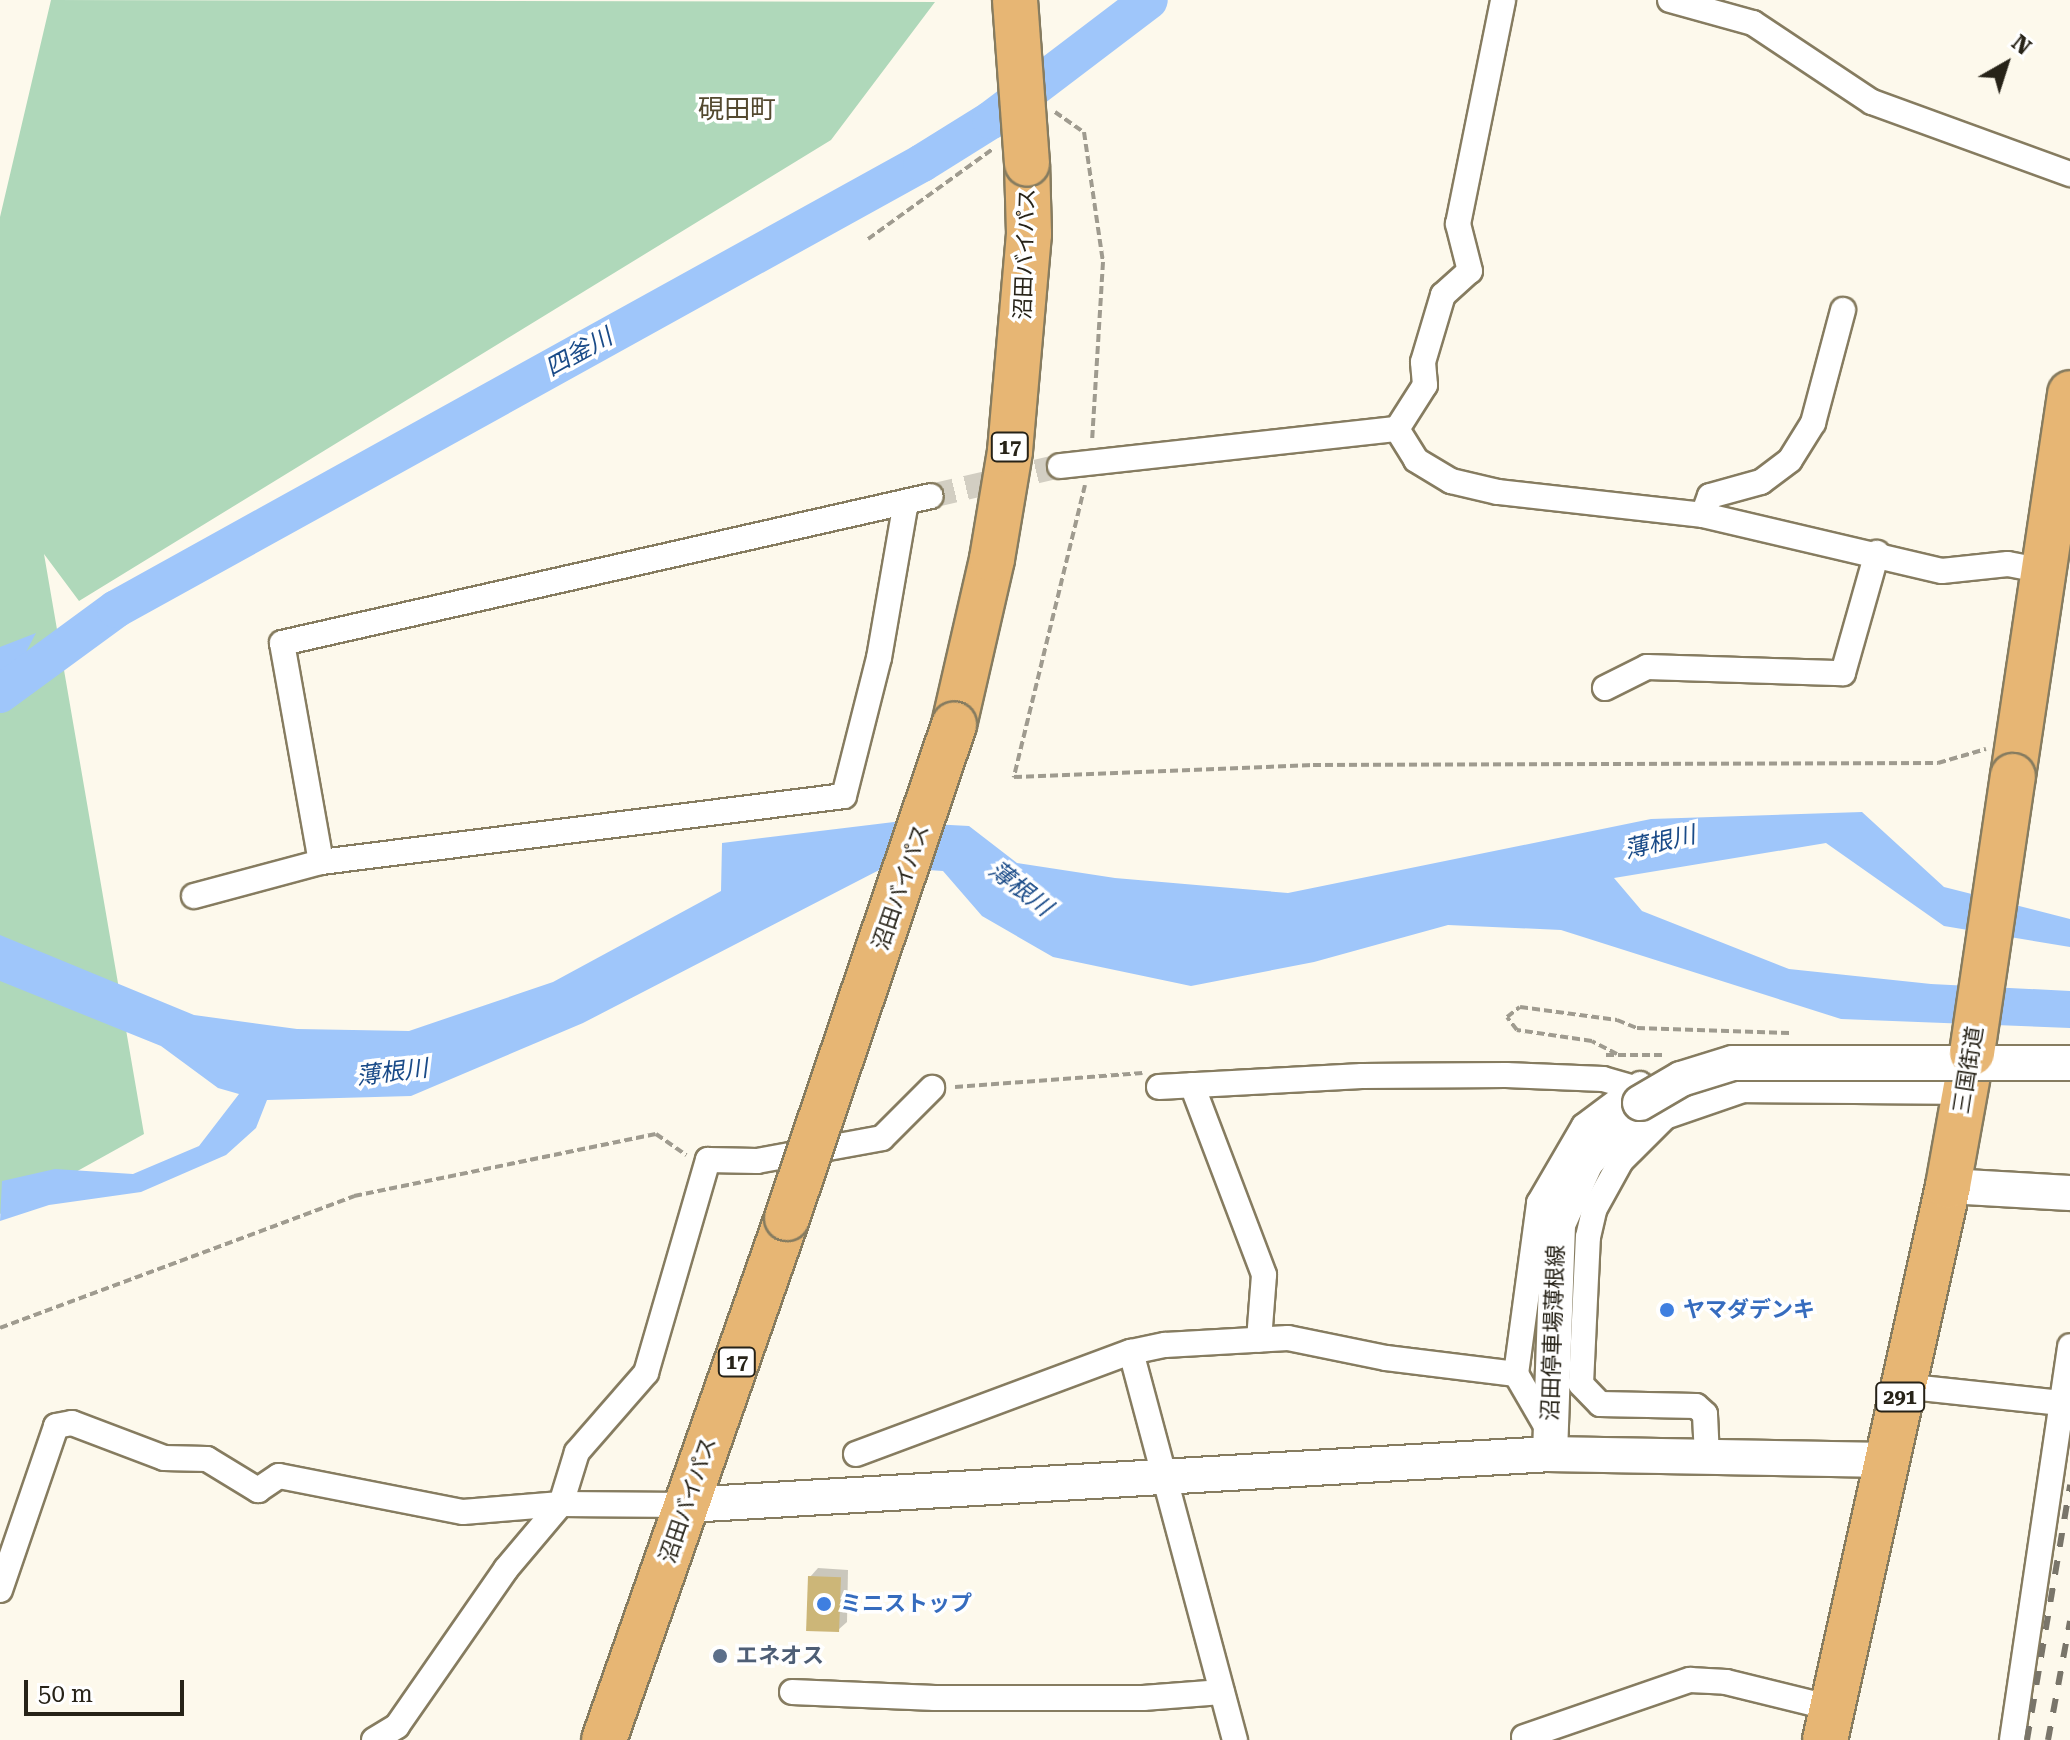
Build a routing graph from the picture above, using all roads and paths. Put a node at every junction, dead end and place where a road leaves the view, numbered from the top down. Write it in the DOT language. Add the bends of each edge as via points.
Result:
graph roads {
  1 [pos="1015,0"];
  2 [pos="1503,0"];
  3 [pos="1670,0"];
  4 [pos="1055,112"];
  5 [pos="1012,154"];
  6 [pos="2070,174"];
  7 [pos="868,239"];
  8 [pos="1843,310"];
  9 [pos="2070,393"];
  10 [pos="1397,429"];
  11 [pos="1090,464"];
  12 [pos="1060,466"];
  13 [pos="931,496"];
  14 [pos="906,502"];
  15 [pos="1703,515"];
  16 [pos="1877,553"];
  17 [pos="2044,571"];
  18 [pos="1605,688"];
  19 [pos="2016,757"];
  20 [pos="321,862"];
  21 [pos="194,896"];
  22 [pos="1794,1033"];
  23 [pos="1618,1055"];
  24 [pos="2070,1063"];
  25 [pos="1969,1072"];
  26 [pos="1192,1085"];
  27 [pos="1159,1087"];
  28 [pos="932,1088"];
  29 [pos="1635,1095"];
  30 [pos="1718,1096"];
  31 [pos="708,1160"];
  32 [pos="1948,1186"];
  33 [pos="2070,1193"];
  34 [pos="0,1328"];
  35 [pos="1259,1340"];
  36 [pos="2070,1346"];
  37 [pos="1131,1352"];
  38 [pos="1516,1374"];
  39 [pos="1902,1386"];
  40 [pos="2061,1403"];
  41 [pos="1550,1443"];
  42 [pos="856,1454"];
  43 [pos="1707,1457"];
  44 [pos="1885,1460"];
  45 [pos="1165,1475"];
  46 [pos="561,1504"];
  47 [pos="687,1505"];
  48 [pos="0,1590"];
  49 [pos="792,1692"];
  50 [pos="1222,1692"];
  51 [pos="1829,1724"];
  52 [pos="1524,1737"];
  53 [pos="374,1740"];
  54 [pos="604,1740"];
  55 [pos="1235,1740"];
  56 [pos="2012,1740"];
  1 -- 5 [label="highway, 沼田バイパス / 17, bridge"];
  2 -- 10 [label="street" via="1458,224 1470,271 1443,295 1423,362 1425,385"];
  3 -- 6 [label="street" via="1753,23 1872,102"];
  4 -- 11 [label="path" via="1084,132 1103,262"];
  5 -- 7 [label="path"];
  5 -- 47 [label="highway, 沼田バイパス / 17, bridge" via="1029,234 1010,451 954,725"];
  8 -- 15 [label="street" via="1813,423 1790,460 1761,482 1710,496"];
  9 -- 17 [label="highway, 三国街道 / 291"];
  10 -- 11 [label="street"];
  10 -- 15 [label="street" via="1416,460 1451,481 1498,492"];
  11 -- 12 [label="street"];
  11 -- 19 [label="path" via="1014,777 1313,765 1938,763"];
  13 -- 14 [label="street"];
  14 -- 20 [label="street" via="879,658 844,796"];
  14 -- 20 [label="street" via="282,643"];
  15 -- 16 [label="street"];
  16 -- 17 [label="street" via="1942,571 2008,564"];
  16 -- 18 [label="street" via="1843,673 1647,667"];
  17 -- 19 [label="highway, 三国街道 / 291"];
  19 -- 25 [label="highway, 三国街道 / 291, bridge"];
  20 -- 21 [label="street"];
  22 -- 23 [label="path" via="1637,1028 1617,1020 1520,1007 1507,1017 1517,1030 1592,1041"];
  24 -- 29 [label="main road, 沼田停車場薄根線, bridge" via="1746,1061"];
  25 -- 30 [label="street"];
  25 -- 32 [label="highway, 三国街道 / 291"];
  26 -- 27 [label="street"];
  26 -- 29 [label="street" via="1506,1075 1603,1079"];
  26 -- 35 [label="street" via="1264,1275"];
  28 -- 31 [label="street" via="882,1138 757,1161"];
  29 -- 30 [label="street" via="1643,1083"];
  29 -- 38 [label="street" via="1584,1126 1539,1203"];
  29 -- 41 [label="main road, 沼田停車場薄根線" via="1586,1162 1558,1224"];
  30 -- 43 [label="street" via="1665,1117 1642,1138 1621,1161 1594,1210 1581,1384 1600,1404 1696,1406 1705,1414"];
  31 -- 34 [label="path" via="681,1153 656,1134 354,1196"];
  31 -- 46 [label="street" via="646,1373 577,1452"];
  32 -- 33 [label="main road"];
  32 -- 39 [label="highway, 三国街道 / 291"];
  35 -- 37 [label="street"];
  35 -- 38 [label="street" via="1288,1338 1386,1358"];
  36 -- 40 [label="street"];
  37 -- 42 [label="street"];
  37 -- 45 [label="street"];
  38 -- 41 [label="street"];
  39 -- 40 [label="street"];
  39 -- 44 [label="highway, 三国街道 / 291"];
  40 -- 56 [label="street"];
  41 -- 43 [label="main road"];
  41 -- 45 [label="main road"];
  43 -- 44 [label="main road"];
  44 -- 51 [label="highway, 三国街道 / 291"];
  45 -- 47 [label="main road"];
  45 -- 50 [label="street"];
  46 -- 47 [label="street"];
  46 -- 48 [label="street" via="463,1512 279,1476 258,1490 207,1459 164,1458 72,1423 56,1426"];
  46 -- 53 [label="street" via="506,1569 397,1726"];
  47 -- 54 [label="highway, 沼田バイパス / 17"];
  49 -- 50 [label="street" via="1143,1698"];
  50 -- 55 [label="street"];
  51 -- 52 [label="street" via="1726,1682 1690,1680"];
}
